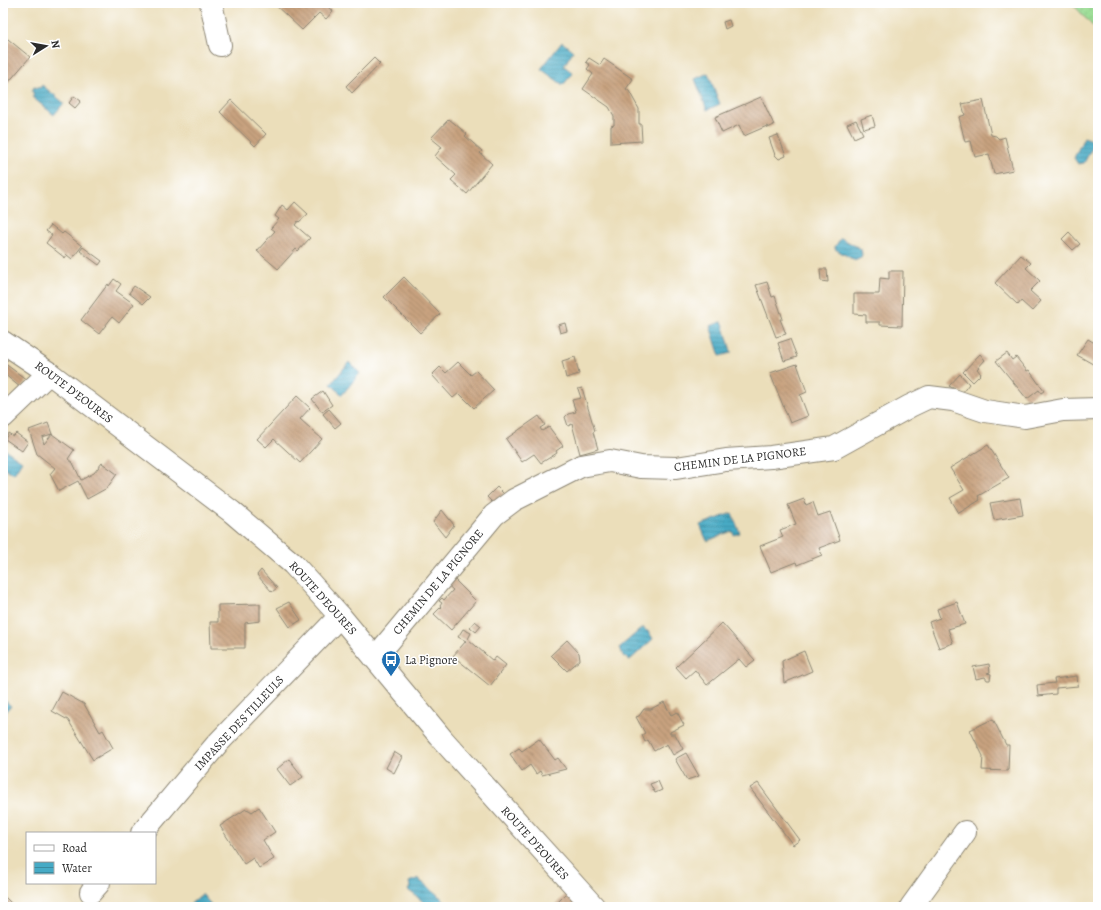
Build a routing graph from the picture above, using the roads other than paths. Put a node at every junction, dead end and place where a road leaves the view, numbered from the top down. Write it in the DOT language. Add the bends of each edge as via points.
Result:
graph roads {
  1 [pos="211,3"];
  2 [pos="220,45"];
  3 [pos="3,342"];
  4 [pos="49,373"];
  5 [pos="1098,409"];
  6 [pos="3,417"];
  7 [pos="340,616"];
  8 [pos="376,658"];
  9 [pos="143,832"];
  10 [pos="965,832"];
  11 [pos="594,907"];
  12 [pos="911,907"];
  1 -- 2 [label="street"];
  3 -- 4 [label="street, ROUTE D'EOURES"];
  4 -- 6 [label="street"];
  4 -- 7 [label="street, ROUTE D'EOURES" via="232,512 293,564"];
  5 -- 8 [label="street, CHEMIN DE LA PIGNORE" via="1063,410 1025,416 985,411 952,400 930,397 834,448 676,468 641,467 610,461 582,466 514,500 494,515"];
  7 -- 8 [label="street, ROUTE D'EOURES"];
  7 -- 9 [label="street, IMPASSE DES TILLEULS" via="217,744"];
  8 -- 11 [label="street, ROUTE D'EOURES" via="443,740"];
  10 -- 12 [label="street"];
}
